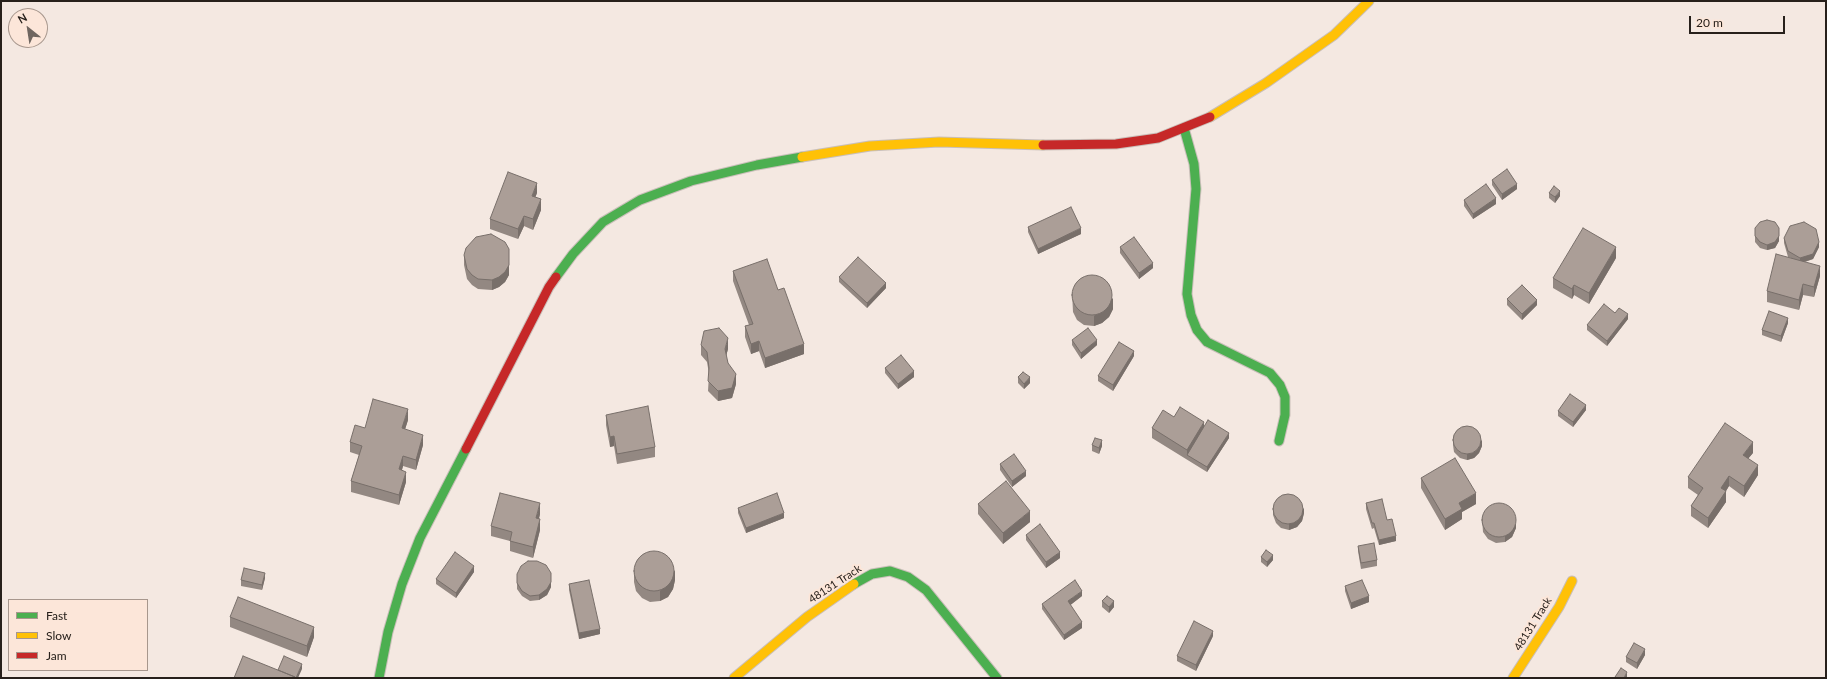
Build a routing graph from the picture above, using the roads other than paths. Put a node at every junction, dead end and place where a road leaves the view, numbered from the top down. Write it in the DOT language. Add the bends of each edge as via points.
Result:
graph roads {
  1 [pos="1370,1"];
  2 [pos="1184,128"];
  3 [pos="1279,441"];
  4 [pos="1572,581"];
  5 [pos="379,678"];
  6 [pos="734,678"];
  7 [pos="997,678"];
  8 [pos="1513,678"];
  1 -- 2 [label="street" via="1334,35 1266,83 1206,119"];
  2 -- 3 [label="street" via="1194,164 1196,189 1186,294 1191,315 1197,330 1207,342 1270,373 1280,384 1285,397 1285,416"];
  2 -- 5 [label="street" via="1158,138 1116,144 939,142 863,148 757,165 691,181 640,200 603,222 573,254 549,287 420,538 402,584 388,632"];
  4 -- 8 [label="street, 48131 Track" via="1559,608"];
  6 -- 7 [label="street, 48131 Track" via="807,617 848,587 872,574 890,571 908,577 926,590"];
}
